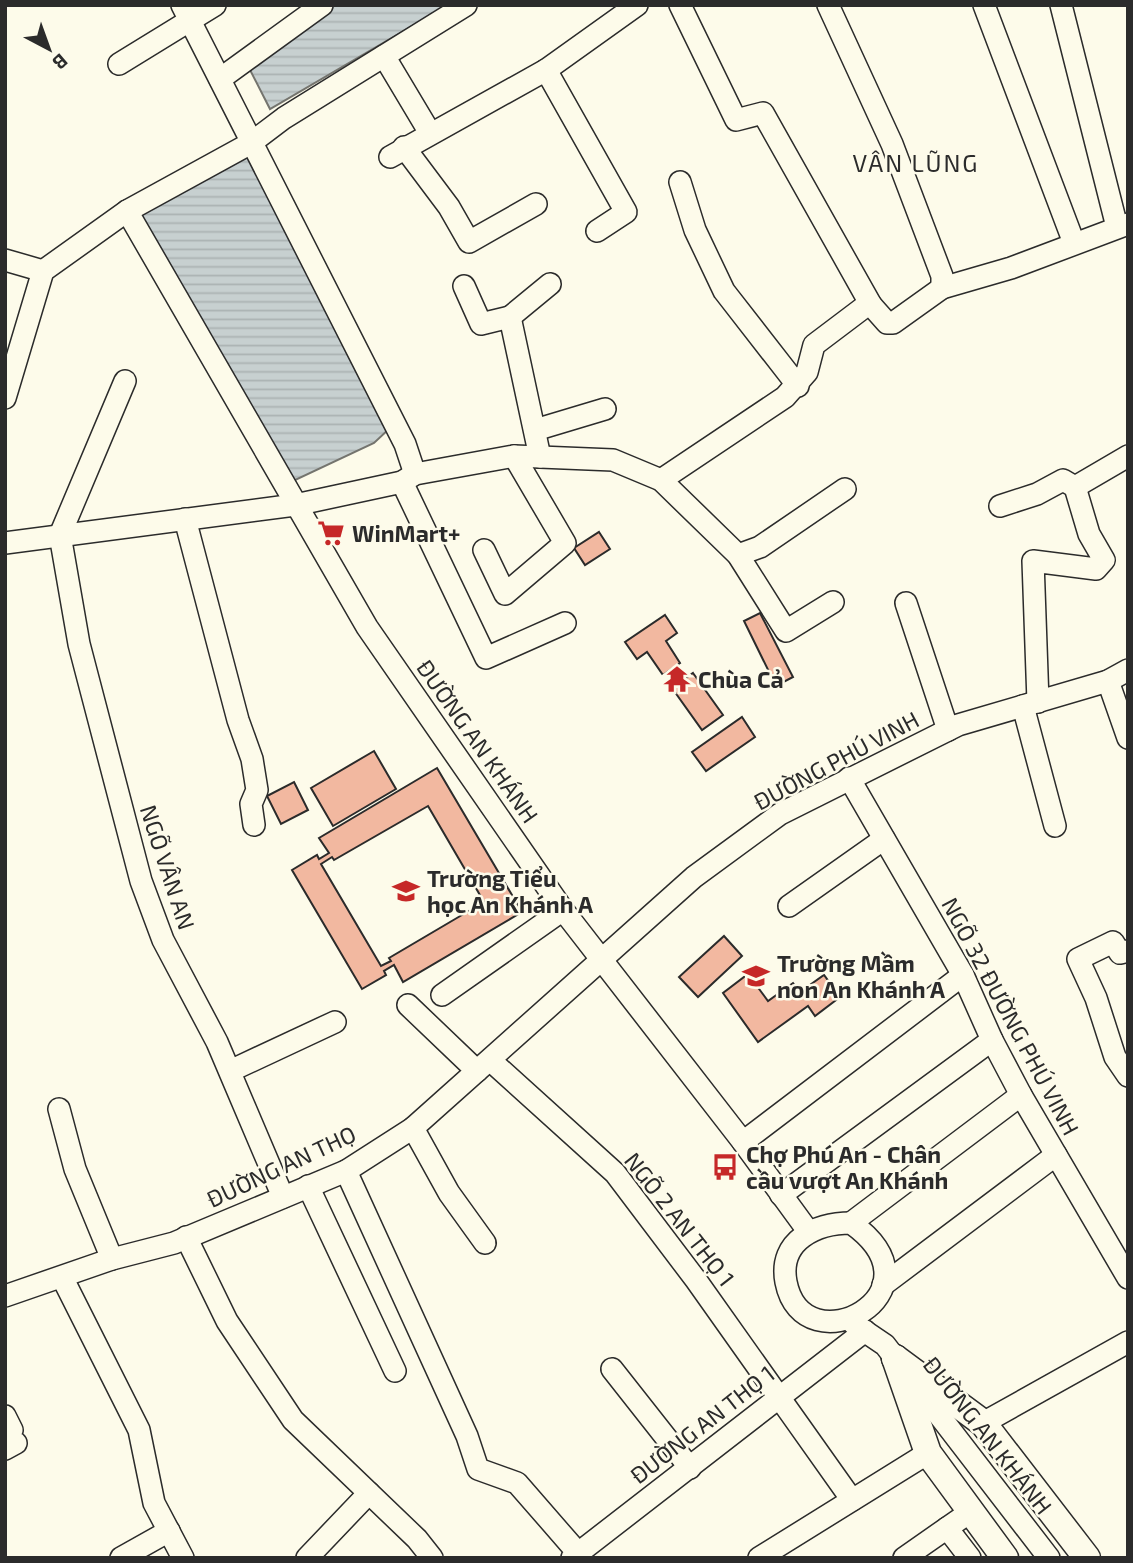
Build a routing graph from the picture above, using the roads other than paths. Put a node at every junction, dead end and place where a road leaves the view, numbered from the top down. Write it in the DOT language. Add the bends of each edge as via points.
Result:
graph roads {
  1 [pos="215,5"];
  2 [pos="322,5"];
  3 [pos="466,5"];
  4 [pos="637,5"];
  5 [pos="680,5"];
  6 [pos="828,5"];
  7 [pos="984,5"];
  8 [pos="1061,5"];
  9 [pos="187,13"];
  10 [pos="384,56"];
  11 [pos="119,64"];
  12 [pos="546,70"];
  13 [pos="220,79"];
  14 [pos="430,133"];
  15 [pos="251,143"];
  16 [pos="680,181"];
  17 [pos="536,204"];
  18 [pos="127,211"];
  19 [pos="1123,226"];
  20 [pos="597,231"];
  21 [pos="1074,243"];
  22 [pos="5,260"];
  23 [pos="43,271"];
  24 [pos="550,284"];
  25 [pos="464,286"];
  26 [pos="942,288"];
  27 [pos="871,305"];
  28 [pos="510,317"];
  29 [pos="125,381"];
  30 [pos="798,386"];
  31 [pos="5,398"];
  32 [pos="604,409"];
  33 [pos="535,430"];
  34 [pos="514,456"];
  35 [pos="1128,456"];
  36 [pos="540,457"];
  37 [pos="409,478"];
  38 [pos="661,480"];
  39 [pos="1075,487"];
  40 [pos="845,489"];
  41 [pos="295,505"];
  42 [pos="1000,506"];
  43 [pos="185,519"];
  44 [pos="60,535"];
  45 [pos="5,544"];
  46 [pos="484,550"];
  47 [pos="738,555"];
  48 [pos="833,602"];
  49 [pos="906,603"];
  50 [pos="565,623"];
  51 [pos="1128,670"];
  52 [pos="1108,681"];
  53 [pos="1030,704"];
  54 [pos="948,730"];
  55 [pos="1128,738"];
  56 [pos="849,778"];
  57 [pos="254,825"];
  58 [pos="1055,826"];
  59 [pos="884,839"];
  60 [pos="789,906"];
  61 [pos="563,910"];
  62 [pos="1128,951"];
  63 [pos="602,957"];
  64 [pos="963,975"];
  65 [pos="442,995"];
  66 [pos="408,1005"];
  67 [pos="335,1022"];
  68 [pos="992,1040"];
  69 [pos="484,1066"];
  70 [pos="230,1071"];
  71 [pos="1128,1076"];
  72 [pos="1021,1095"];
  73 [pos="59,1109"];
  74 [pos="413,1128"];
  75 [pos="743,1142"];
  76 [pos="1056,1155"];
  77 [pos="346,1171"];
  78 [pos="308,1186"];
  79 [pos="781,1195"];
  80 [pos="282,1197"];
  81 [pos="851,1223"];
  82 [pos="807,1231"];
  83 [pos="186,1237"];
  84 [pos="485,1243"];
  85 [pos="112,1259"];
  86 [pos="1128,1278"];
  87 [pos="63,1279"];
  88 [pos="879,1294"];
  89 [pos="5,1296"];
  90 [pos="857,1326"];
  91 [pos="1128,1342"];
  92 [pos="890,1351"];
  93 [pos="612,1369"];
  94 [pos="395,1371"];
  95 [pos="780,1397"];
  96 [pos="983,1423"];
  97 [pos="928,1453"];
  98 [pos="690,1468"];
  99 [pos="369,1493"];
  100 [pos="852,1500"];
  101 [pos="970,1511"];
  102 [pos="947,1528"];
  103 [pos="169,1531"];
  104 [pos="575,1555"];
  105 [pos="121,1558"];
  106 [pos="183,1558"];
  107 [pos="306,1558"];
  108 [pos="432,1558"];
  109 [pos="759,1558"];
  110 [pos="904,1558"];
  111 [pos="970,1558"];
  112 [pos="1005,1558"];
  113 [pos="1049,1558"];
  114 [pos="1087,1558"];
  1 -- 9 [label="street"];
  2 -- 13 [label="street"];
  3 -- 10 [label="street"];
  4 -- 12 [label="street"];
  5 -- 27 [label="street" via="736,120 763,113"];
  6 -- 26 [label="street" via="892,144 942,276"];
  7 -- 21 [label="street"];
  8 -- 19 [label="street"];
  9 -- 11 [label="street"];
  9 -- 13 [label="street"];
  10 -- 14 [label="street"];
  10 -- 15 [label="street"];
  12 -- 14 [label="street"];
  12 -- 20 [label="street" via="626,212"];
  13 -- 15 [label="street"];
  14 -- 17 [label="street" via="397,152 449,207 469,242"];
  15 -- 18 [label="street"];
  15 -- 37 [label="street" via="404,444"];
  16 -- 30 [label="street" via="695,230 724,291"];
  18 -- 23 [label="street"];
  18 -- 41 [label="street, ĐƯỜNG AN KHÁNH"];
  19 -- 21 [label="street"];
  21 -- 26 [label="street"];
  22 -- 23 [label="street"];
  23 -- 31 [label="street"];
  24 -- 28 [label="street"];
  25 -- 28 [label="street" via="481,324"];
  26 -- 27 [label="street" via="893,323 887,323"];
  27 -- 30 [label="street" via="817,341"];
  28 -- 33 [label="street"];
  29 -- 44 [label="street"];
  30 -- 38 [label="street"];
  32 -- 33 [label="street"];
  33 -- 36 [label="street"];
  34 -- 36 [label="street"];
  34 -- 37 [label="street"];
  34 -- 46 [label="street" via="565,543 505,594"];
  35 -- 39 [label="street"];
  36 -- 38 [label="street" via="613,460"];
  37 -- 41 [label="street"];
  37 -- 50 [label="street" via="486,658"];
  38 -- 47 [label="street"];
  39 -- 42 [label="street" via="1063,480"];
  39 -- 53 [label="street" via="1089,534 1104,560 1096,569 1033,562"];
  40 -- 47 [label="street" via="760,547"];
  41 -- 43 [label="street"];
  41 -- 61 [label="street, ĐƯỜNG AN KHÁNH" via="367,627"];
  43 -- 44 [label="street"];
  43 -- 57 [label="street" via="252,759 257,790 251,804"];
  44 -- 45 [label="street"];
  44 -- 70 [label="street, NGÕ VÂN AN" via="79,644 141,881 163,940"];
  47 -- 48 [label="street" via="786,631"];
  49 -- 54 [label="street"];
  51 -- 52 [label="street, ĐƯỜNG PHÚ VINH"];
  52 -- 53 [label="street, ĐƯỜNG PHÚ VINH"];
  52 -- 55 [label="street"];
  53 -- 54 [label="street, ĐƯỜNG PHÚ VINH"];
  53 -- 58 [label="street"];
  54 -- 56 [label="street, ĐƯỜNG PHÚ VINH"];
  56 -- 59 [label="street, NGÕ 32 ĐƯỜNG PHÚ VINH"];
  56 -- 63 [label="street, ĐƯỜNG PHÚ VINH" via="780,814 694,877"];
  59 -- 60 [label="street"];
  59 -- 64 [label="street, NGÕ 32 ĐƯỜNG PHÚ VINH"];
  61 -- 63 [label="street, ĐƯỜNG AN KHÁNH"];
  61 -- 65 [label="street"];
  62 -- 71 [label="street" via="1120,953 1113,942 1078,959 1115,1057"];
  63 -- 69 [label="street, ĐƯỜNG AN THỌ"];
  63 -- 75 [label="street, ĐƯỜNG AN KHÁNH"];
  64 -- 68 [label="street, NGÕ 32 ĐƯỜNG PHÚ VINH"];
  64 -- 75 [label="street"];
  66 -- 69 [label="street, NGÕ 2 AN THỌ 1"];
  67 -- 70 [label="street"];
  68 -- 72 [label="street, NGÕ 32 ĐƯỜNG PHÚ VINH"];
  68 -- 79 [label="street"];
  69 -- 74 [label="street, ĐƯỜNG AN THỌ"];
  69 -- 95 [label="street, NGÕ 2 AN THỌ 1" via="615,1173"];
  70 -- 80 [label="street, NGÕ VÂN AN"];
  72 -- 76 [label="street, NGÕ 32 ĐƯỜNG PHÚ VINH"];
  72 -- 81 [label="street"];
  73 -- 85 [label="street" via="75,1169"];
  74 -- 77 [label="street, ĐƯỜNG AN THỌ"];
  74 -- 84 [label="street" via="449,1193"];
  75 -- 79 [label="street, ĐƯỜNG AN KHÁNH"];
  76 -- 86 [label="street, NGÕ 32 ĐƯỜNG PHÚ VINH"];
  76 -- 88 [label="street"];
  77 -- 78 [label="street, ĐƯỜNG AN THỌ"];
  77 -- 104 [label="street" via="478,1469 517,1483"];
  78 -- 80 [label="street, ĐƯỜNG AN THỌ"];
  78 -- 94 [label="street"];
  79 -- 82 [label="street, ĐƯỜNG AN KHÁNH"];
  80 -- 83 [label="street, ĐƯỜNG AN THỌ"];
  81 -- 82 [label="street"];
  81 -- 88 [label="street" via="880,1250 885,1273"];
  82 -- 90 [label="street" via="793,1247 786,1267 790,1294 809,1315"];
  83 -- 85 [label="street, ĐƯỜNG AN THỌ"];
  83 -- 99 [label="street" via="227,1321 293,1420"];
  85 -- 87 [label="street, ĐƯỜNG AN THỌ"];
  87 -- 89 [label="street, ĐƯỜNG AN THỌ"];
  87 -- 103 [label="street" via="139,1430 154,1503"];
  88 -- 90 [label="street"];
  88 -- 92 [label="street, ĐƯỜNG AN KHÁNH"];
  90 -- 92 [label="street, ĐƯỜNG AN KHÁNH"];
  90 -- 95 [label="street, ĐƯỜNG AN THỌ 1"];
  91 -- 96 [label="street"];
  92 -- 96 [label="main road"];
  92 -- 97 [label="main road"];
  92 -- 113 [label="street, ĐƯỜNG AN KHÁNH"];
  93 -- 98 [label="street"];
  95 -- 98 [label="street, ĐƯỜNG AN THỌ 1"];
  95 -- 100 [label="street, NGÕ 2 AN THỌ 1"];
  96 -- 114 [label="main road"];
  97 -- 100 [label="street"];
  97 -- 101 [label="main road"];
  98 -- 104 [label="street, ĐƯỜNG AN THỌ 1"];
  99 -- 107 [label="street"];
  99 -- 108 [label="street"];
  100 -- 109 [label="street"];
  101 -- 102 [label="street"];
  101 -- 112 [label="main road"];
  102 -- 110 [label="street"];
  102 -- 111 [label="street"];
  103 -- 105 [label="street"];
  103 -- 106 [label="street"];
}
